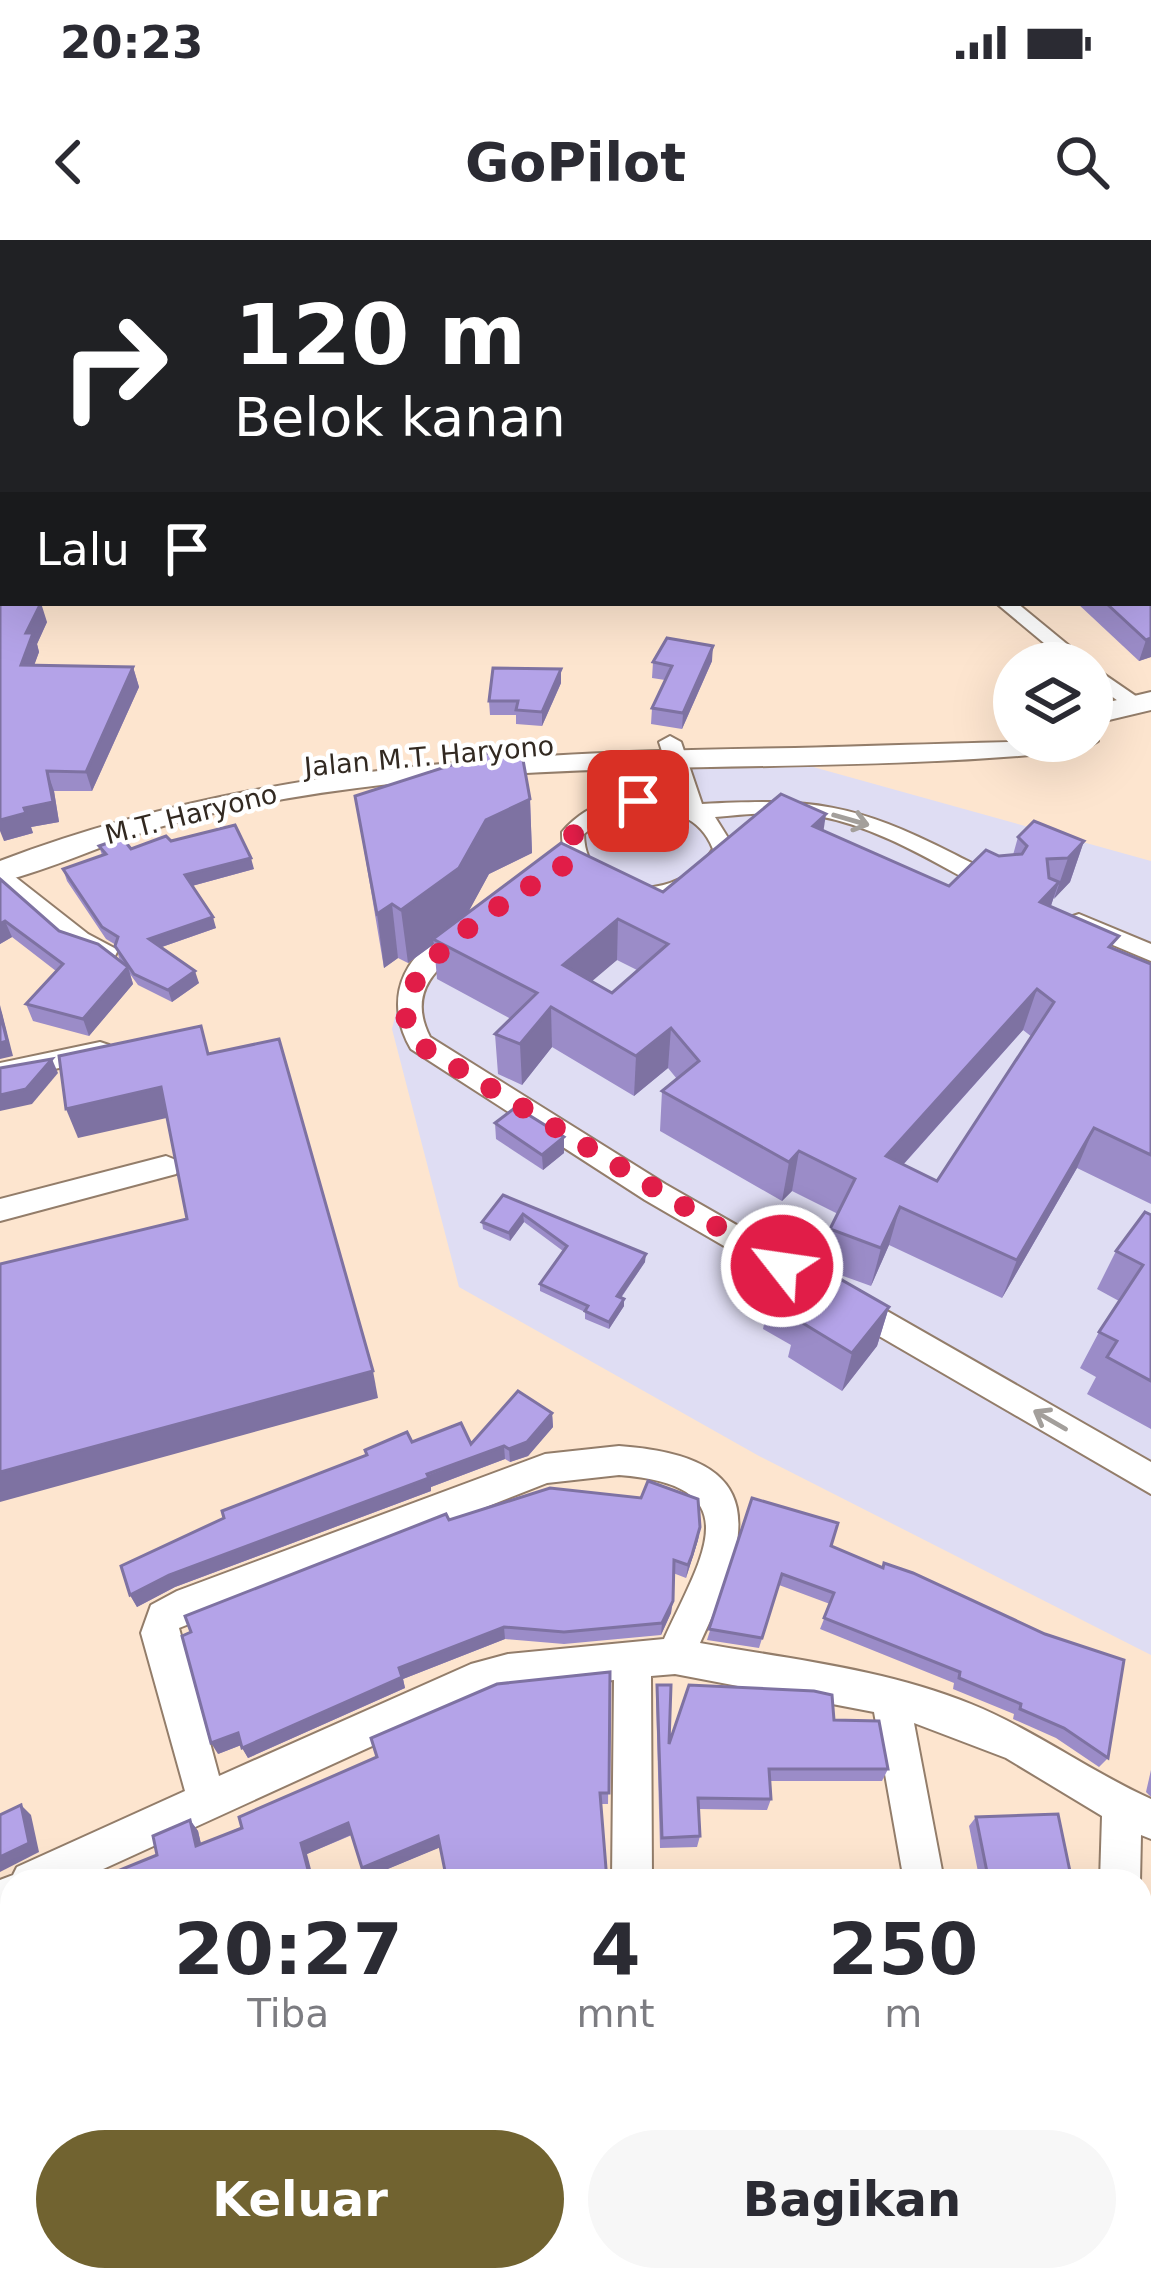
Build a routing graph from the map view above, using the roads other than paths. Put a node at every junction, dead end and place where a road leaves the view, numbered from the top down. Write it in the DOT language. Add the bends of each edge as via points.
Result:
graph roads {
  1 [pos="1009,606"];
  2 [pos="1054,642"];
  3 [pos="1113,688"];
  4 [pos="1146,712"];
  5 [pos="1113,714"];
  6 [pos="993,726"];
  7 [pos="1113,729"];
  8 [pos="993,749"];
  9 [pos="673,750"];
  10 [pos="630,759"];
  11 [pos="638,801"];
  12 [pos="693,812"];
  13 [pos="0,850"];
  14 [pos="0,872"];
  15 [pos="998,886"];
  16 [pos="1046,907"];
  17 [pos="482,922"];
  18 [pos="106,950"];
  19 [pos="1151,953"];
  20 [pos="110,1049"];
  21 [pos="0,1072"];
  22 [pos="166,1167"];
  23 [pos="0,1210"];
  24 [pos="1151,1479"];
  25 [pos="675,1655"];
  26 [pos="633,1658"];
  27 [pos="890,1697"];
  28 [pos="207,1801"];
  29 [pos="1137,1813"];
  30 [pos="57,1869"];
  31 [pos="632,1869"];
  32 [pos="922,1869"];
  33 [pos="1123,1869"];
  1 -- 2 [label="street"];
  3 -- 4 [label="street"];
  4 -- 5 [label="highway"];
  4 -- 7 [label="highway"];
  6 -- 9 [label="highway, Jalan M.T. Haryono"];
  8 -- 9 [label="highway, Jalan M.T. Haryono" via="895,757"];
  9 -- 10 [label="highway, M.T. Haryono"];
  9 -- 12 [label="street"];
  9 -- 13 [label="highway, Jalan M.T. Haryono" via="434,750 296,767 174,792"];
  10 -- 11 [label="street"];
  10 -- 14 [label="highway, M.T. Haryono" via="445,769 280,792 124,827"];
  11 -- 12 [label="street"];
  11 -- 12 [label="street" via="583,820 563,866 621,892 692,887 721,864 724,849 710,822"];
  12 -- 15 [label="street, one-way" via="791,806 830,814"];
  14 -- 18 [label="street" via="79,940"];
  16 -- 19 [label="street"];
  24 -- 17 [label="street, one-way" via="655,1192 420,1043 405,1011 414,978"];
  20 -- 21 [label="street"];
  22 -- 23 [label="street"];
  25 -- 26 [label="street"];
  25 -- 27 [label="street"];
  25 -- 28 [label="street" via="721,1545 718,1499 699,1480 638,1460 574,1460 545,1469 164,1617 159,1633"];
  26 -- 28 [label="street" via="470,1682"];
  26 -- 31 [label="street"];
  27 -- 29 [label="street" via="1020,1744"];
  27 -- 32 [label="street"];
  28 -- 30 [label="street"];
  29 -- 33 [label="street"];
}
